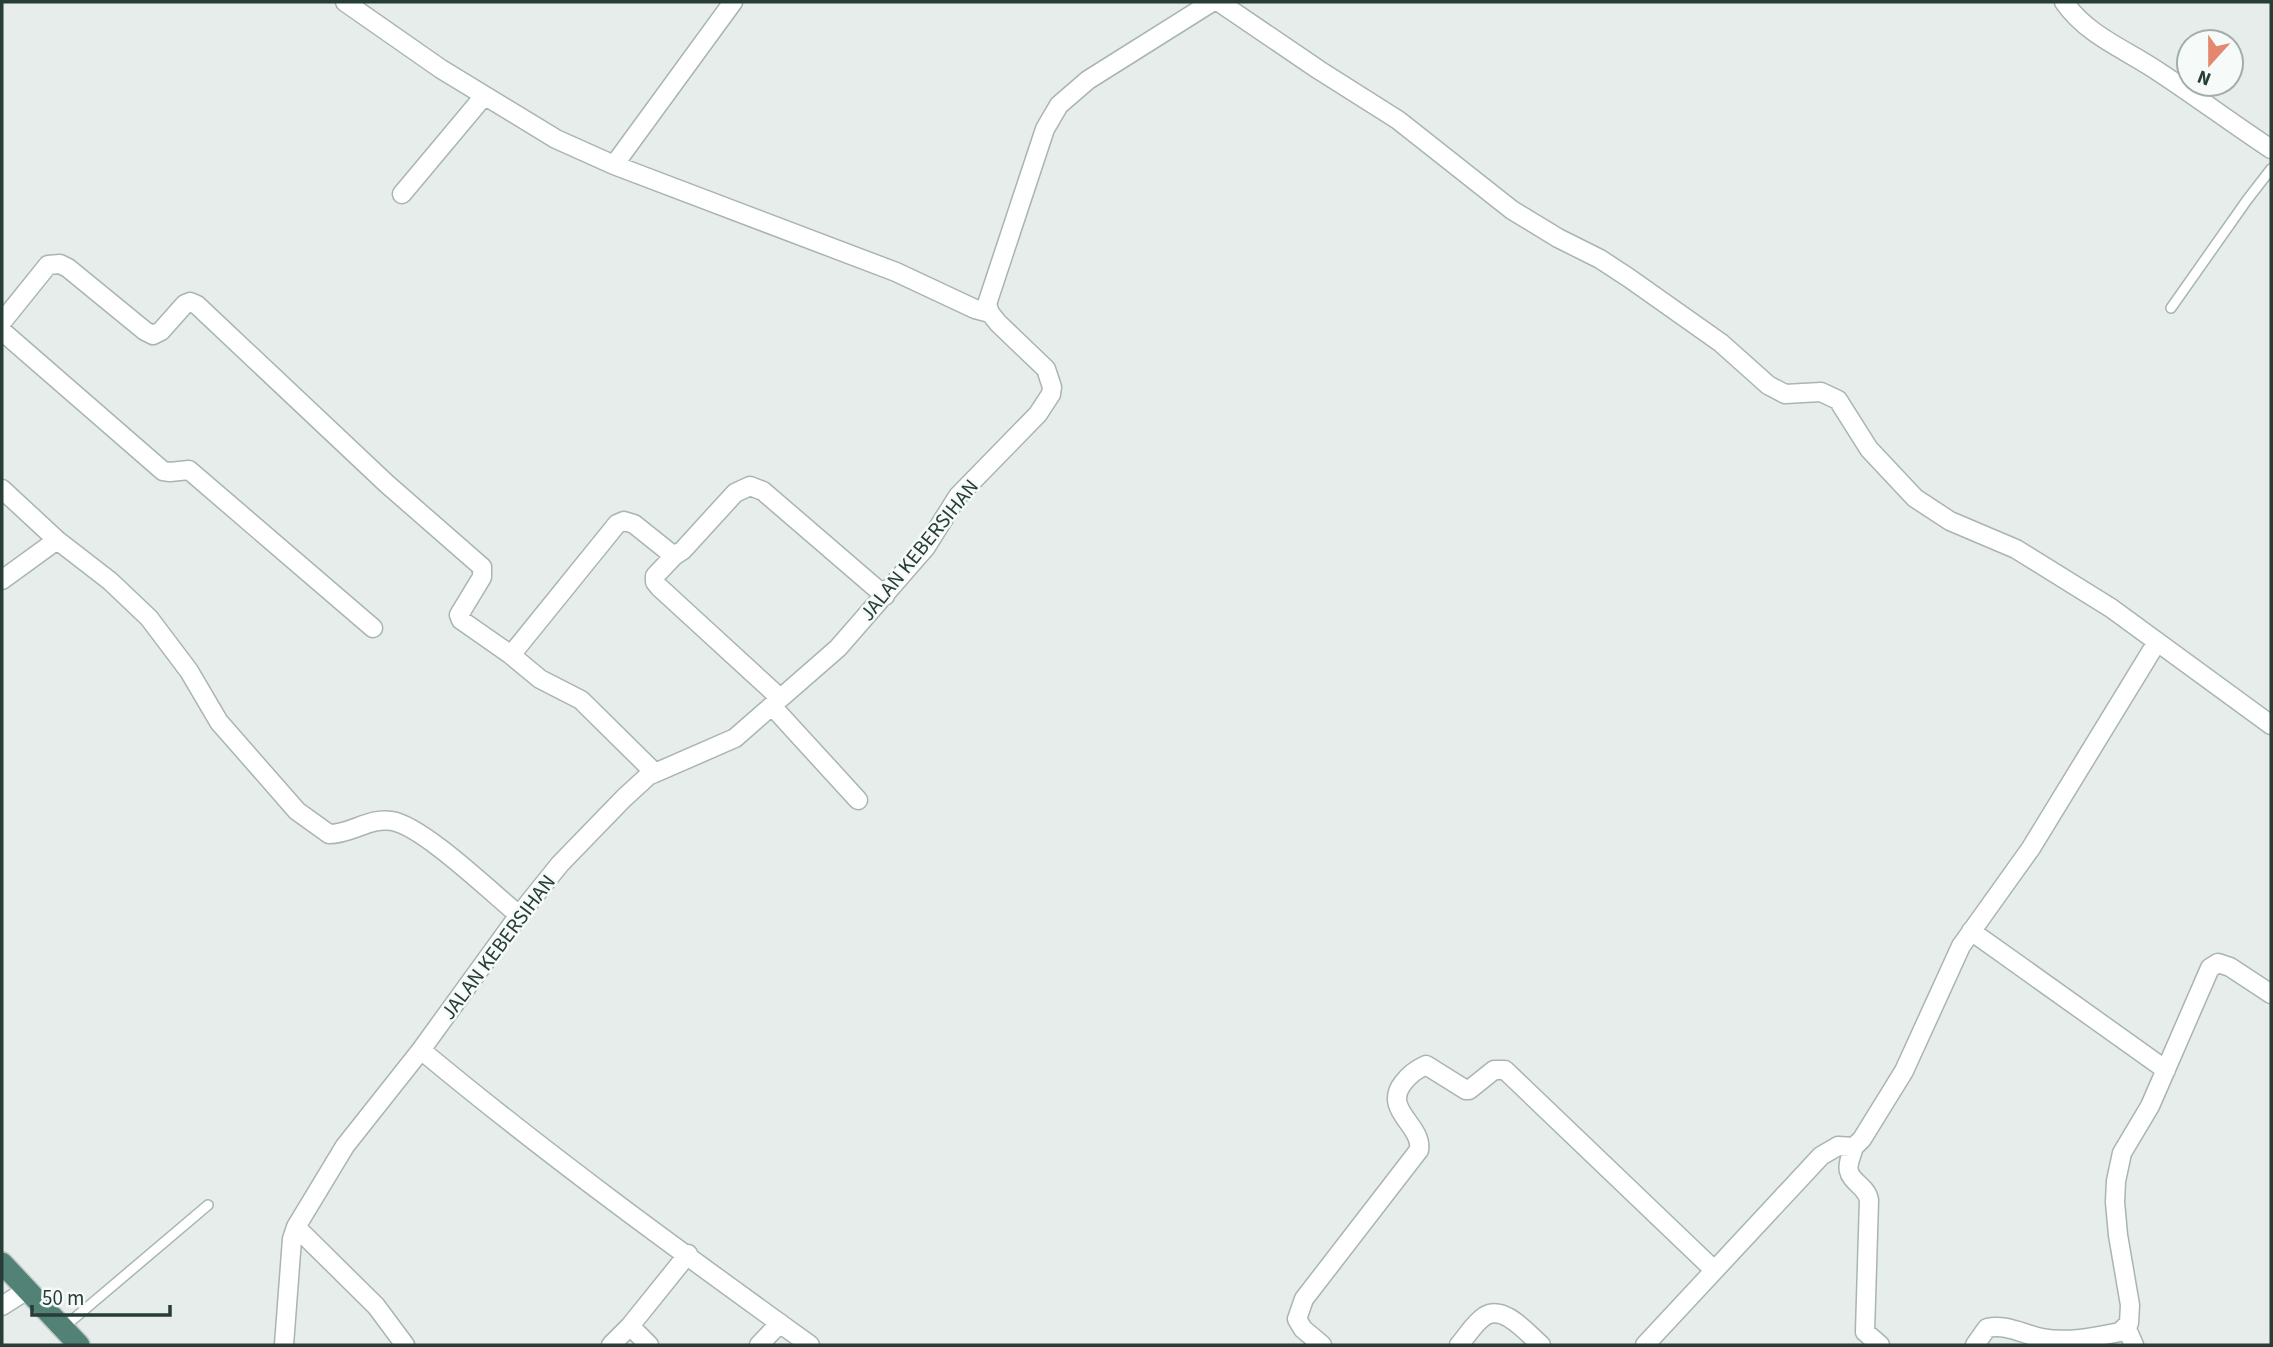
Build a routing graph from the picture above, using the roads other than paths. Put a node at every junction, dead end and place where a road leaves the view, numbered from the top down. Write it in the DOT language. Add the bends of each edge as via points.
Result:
graph roads {
  1 [pos="345,2"];
  2 [pos="733,2"];
  3 [pos="1212,2"];
  4 [pos="1219,2"];
  5 [pos="2064,2"];
  6 [pos="484,96"];
  7 [pos="2271,149"];
  8 [pos="614,165"];
  9 [pos="2271,169"];
  10 [pos="402,194"];
  11 [pos="2171,308"];
  12 [pos="990,313"];
  13 [pos="2,322"];
  14 [pos="2,331"];
  15 [pos="2,489"];
  16 [pos="57,540"];
  17 [pos="674,556"];
  18 [pos="2,580"];
  19 [pos="885,596"];
  20 [pos="373,628"];
  21 [pos="2157,642"];
  22 [pos="511,655"];
  23 [pos="776,702"];
  24 [pos="2271,725"];
  25 [pos="655,773"];
  26 [pos="858,800"];
  27 [pos="519,915"];
  28 [pos="1971,931"];
  29 [pos="2271,994"];
  30 [pos="421,1049"];
  31 [pos="2166,1070"];
  32 [pos="1854,1147"];
  33 [pos="208,1205"];
  34 [pos="296,1227"];
  35 [pos="688,1254"];
  36 [pos="2,1263"];
  37 [pos="1713,1269"];
  38 [pos="27,1290"];
  39 [pos="2,1306"];
  40 [pos="780,1323"];
  41 [pos="630,1326"];
  42 [pos="2126,1327"];
  43 [pos="63,1328"];
  44 [pos="79,1345"];
  45 [pos="284,1345"];
  46 [pos="405,1345"];
  47 [pos="611,1345"];
  48 [pos="649,1345"];
  49 [pos="759,1345"];
  50 [pos="810,1345"];
  51 [pos="1322,1345"];
  52 [pos="1458,1345"];
  53 [pos="1541,1345"];
  54 [pos="1645,1345"];
  55 [pos="1880,1345"];
  56 [pos="1975,1345"];
  57 [pos="2134,1345"];
  1 -- 6 [label="street"];
  2 -- 8 [label="street"];
  3 -- 12 [label="street" via="1088,80 1059,105 1045,129 990,290"];
  4 -- 21 [label="street" via="1398,120 1512,210 1629,278 1721,343 1768,384 1785,394 1821,392 1838,400 1869,449 1915,498 1950,521 2016,549"];
  5 -- 7 [label="street" via="2091,32 2158,71"];
  6 -- 8 [label="street" via="556,139"];
  6 -- 10 [label="street"];
  8 -- 12 [label="street" via="896,272"];
  9 -- 11 [label="lane"];
  12 -- 19 [label="street, JALAN KEBERSIHAN" via="1046,369 1051,394 1038,414 958,496 926,547"];
  13 -- 22 [label="street" via="48,265 55,263 68,268 153,335 185,304 197,305 482,568 482,577 459,615"];
  14 -- 20 [label="street" via="163,471 189,470"];
  15 -- 16 [label="street"];
  16 -- 18 [label="street"];
  16 -- 27 [label="street" via="149,618 189,671 219,722 297,811 329,834 376,821 392,821 419,832"];
  17 -- 19 [label="street" via="734,493 750,486 763,491"];
  17 -- 22 [label="street" via="634,524 617,524"];
  17 -- 23 [label="street" via="654,580"];
  19 -- 23 [label="street, JALAN KEBERSIHAN" via="838,648"];
  21 -- 24 [label="street"];
  21 -- 28 [label="street" via="2031,848"];
  22 -- 25 [label="street" via="540,679 581,700"];
  23 -- 25 [label="street, JALAN KEBERSIHAN" via="735,738"];
  23 -- 26 [label="street"];
  25 -- 27 [label="street, JALAN KEBERSIHAN" via="614,807"];
  27 -- 30 [label="street, JALAN KEBERSIHAN"];
  28 -- 31 [label="street"];
  28 -- 32 [label="street" via="1904,1071"];
  29 -- 31 [label="street" via="2230,967 2218,963 2210,968"];
  30 -- 34 [label="street, JALAN KEBERSIHAN" via="345,1146"];
  30 -- 35 [label="street" via="610,1201"];
  31 -- 42 [label="street" via="2122,1153 2116,1181 2118,1235 2130,1305"];
  32 -- 37 [label="street" via="1838,1146 1821,1156"];
  32 -- 55 [label="street" via="1849,1174 1868,1194 1865,1332"];
  33 -- 43 [label="lane"];
  34 -- 45 [label="street, JALAN KEBERSIHAN"];
  34 -- 46 [label="street" via="376,1306"];
  35 -- 40 [label="street"];
  35 -- 41 [label="street"];
  36 -- 38 [label="highway"];
  37 -- 51 [label="street" via="1505,1070 1494,1070 1466,1090 1426,1065 1400,1087 1397,1101 1419,1150 1299,1310 1297,1318 1303,1329"];
  37 -- 54 [label="street"];
  38 -- 39 [label="street"];
  38 -- 43 [label="highway"];
  40 -- 49 [label="street"];
  40 -- 50 [label="street"];
  41 -- 47 [label="street"];
  41 -- 48 [label="street"];
  42 -- 56 [label="street" via="2078,1340 2043,1338 2000,1326 1987,1328"];
  42 -- 57 [label="street"];
  43 -- 44 [label="highway"];
  52 -- 53 [label="street" via="1485,1316 1493,1314 1509,1318"];
}
